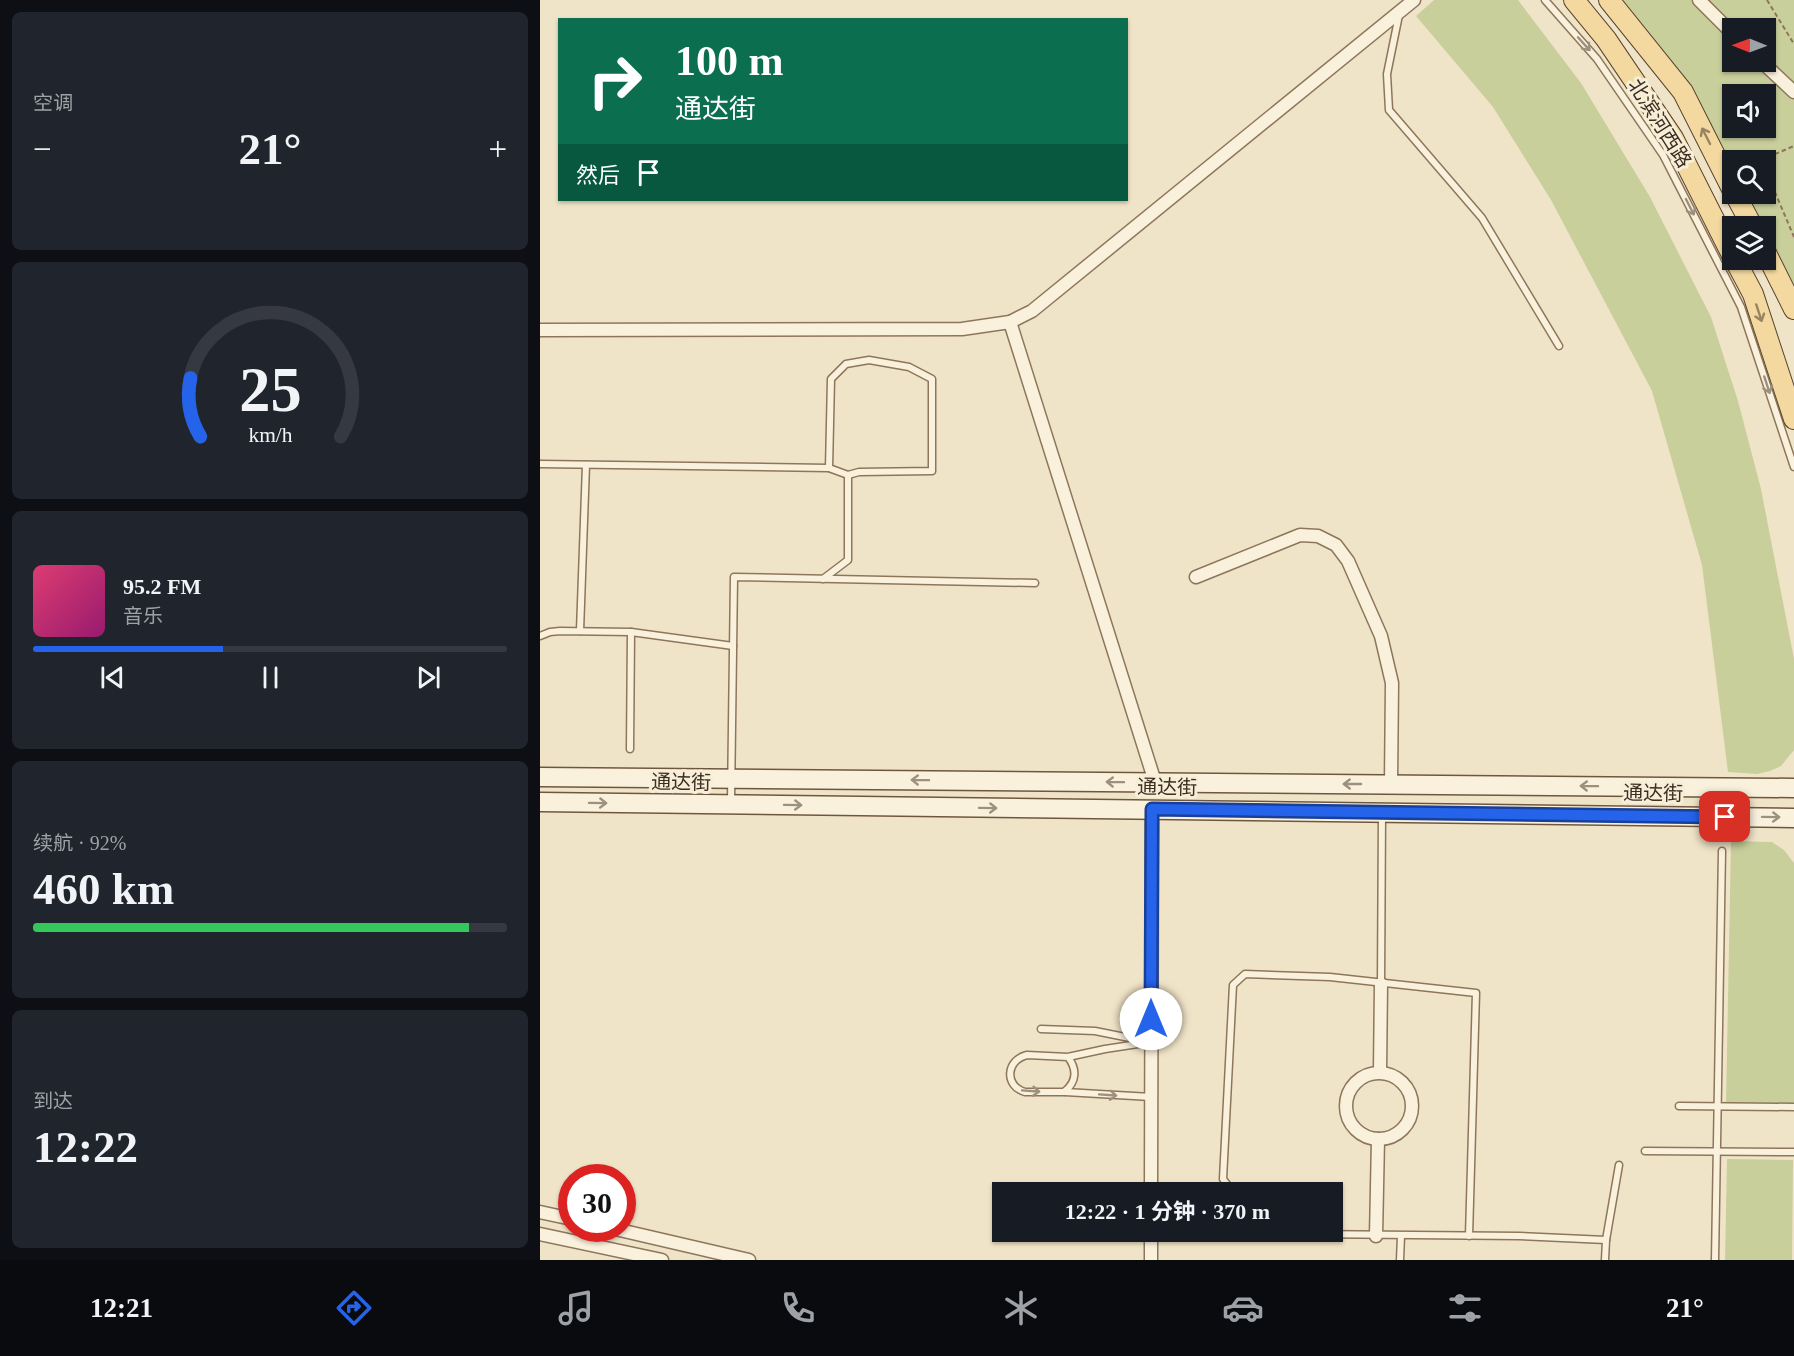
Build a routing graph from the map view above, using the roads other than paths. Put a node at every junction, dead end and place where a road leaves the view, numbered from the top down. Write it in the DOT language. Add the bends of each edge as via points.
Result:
graph roads {
  1 [pos="1414,0"];
  2 [pos="1545,0"];
  3 [pos="1574,0"];
  4 [pos="1610,0"];
  5 [pos="1699,0"];
  6 [pos="1399,12"];
  7 [pos="1722,23"];
  8 [pos="1773,72"];
  9 [pos="1794,92"];
  10 [pos="1722,169"];
  11 [pos="1722,235"];
  12 [pos="1740,270"];
  13 [pos="1774,270"];
  14 [pos="1794,309"];
  15 [pos="1010,321"];
  16 [pos="540,330"];
  17 [pos="1559,346"];
  18 [pos="1794,419"];
  19 [pos="540,464"];
  20 [pos="586,465"];
  21 [pos="1794,467"];
  22 [pos="830,468"];
  23 [pos="848,475"];
  24 [pos="1196,577"];
  25 [pos="822,579"];
  26 [pos="1035,583"];
  27 [pos="580,631"];
  28 [pos="630,632"];
  29 [pos="540,636"];
  30 [pos="733,646"];
  31 [pos="630,749"];
  32 [pos="540,777"];
  33 [pos="731,778"];
  34 [pos="1155,782"];
  35 [pos="1391,784"];
  36 [pos="1794,788"];
  37 [pos="540,802"];
  38 [pos="731,805"];
  39 [pos="1152,809"];
  40 [pos="1382,812"];
  41 [pos="1794,818"];
  42 [pos="1722,851"];
  43 [pos="1381,984"];
  44 [pos="1041,1029"];
  45 [pos="1151,1042"];
  46 [pos="1068,1057"];
  47 [pos="1380,1072"];
  48 [pos="1064,1092"];
  49 [pos="1151,1097"];
  50 [pos="1679,1106"];
  51 [pos="1718,1106"];
  52 [pos="1794,1107"];
  53 [pos="1378,1139"];
  54 [pos="1645,1151"];
  55 [pos="1717,1151"];
  56 [pos="1794,1152"];
  57 [pos="1619,1165"];
  58 [pos="1151,1182"];
  59 [pos="1225,1182"];
  60 [pos="540,1212"];
  61 [pos="558,1216"];
  62 [pos="540,1234"];
  63 [pos="636,1234"];
  64 [pos="1343,1235"];
  65 [pos="1376,1236"];
  66 [pos="1401,1236"];
  67 [pos="1469,1236"];
  68 [pos="1606,1240"];
  69 [pos="1151,1242"];
  70 [pos="662,1260"];
  71 [pos="749,1260"];
  72 [pos="1151,1260"];
  73 [pos="1400,1260"];
  74 [pos="1605,1260"];
  75 [pos="1715,1260"];
  1 -- 6 [label="street"];
  2 -- 21 [label="lane, one-way" via="1597,59 1663,155 1741,307"];
  3 -- 11 [label="main road, 北滨河西路" via="1606,39 1673,138"];
  10 -- 4 [label="main road, 北滨河西路, one-way" via="1683,92"];
  5 -- 7 [label="street"];
  6 -- 15 [label="street" via="1032,311"];
  6 -- 17 [label="lane" via="1387,74 1389,110 1482,218"];
  8 -- 9 [label="street"];
  12 -- 18 [label="main road, one-way" via="1753,294"];
  13 -- 14 [label="main road"];
  15 -- 16 [label="street" via="962,329"];
  15 -- 34 [label="street"];
  19 -- 20 [label="lane"];
  20 -- 22 [label="lane"];
  20 -- 27 [label="lane"];
  22 -- 23 [label="lane"];
  22 -- 23 [label="lane" via="831,378 846,364 869,360 909,367 932,379 932,471"];
  23 -- 25 [label="lane" via="848,560"];
  24 -- 35 [label="street" via="1300,535 1318,536 1336,545 1348,561 1382,636 1392,683"];
  25 -- 26 [label="lane"];
  25 -- 30 [label="lane" via="735,577"];
  27 -- 28 [label="lane"];
  27 -- 29 [label="lane"];
  28 -- 30 [label="lane"];
  28 -- 31 [label="lane"];
  30 -- 33 [label="lane"];
  32 -- 33 [label="main road, 通达街"];
  34 -- 33 [label="main road, 通达街, one-way"];
  33 -- 38 [label="lane"];
  35 -- 34 [label="main road, 通达街, one-way"];
  36 -- 35 [label="main road, 通达街, one-way"];
  37 -- 38 [label="main road, 通达街, one-way"];
  38 -- 39 [label="main road, 通达街, one-way"];
  39 -- 40 [label="main road, 通达街"];
  39 -- 45 [label="street"];
  40 -- 41 [label="main road, 通达街, one-way"];
  40 -- 43 [label="lane"];
  42 -- 51 [label="lane"];
  43 -- 47 [label="street"];
  43 -- 59 [label="lane" via="1330,977 1245,974 1233,985"];
  43 -- 67 [label="lane" via="1476,993"];
  44 -- 45 [label="lane" via="1095,1031"];
  45 -- 46 [label="lane"];
  45 -- 49 [label="street"];
  46 -- 48 [label="lane" via="1075,1075"];
  46 -- 48 [label="lane, one-way" via="1021,1056 1010,1071 1012,1082 1020,1090"];
  47 -- 53 [label="street" via="1357,1082 1346,1105 1355,1128"];
  47 -- 53 [label="street" via="1403,1083 1412,1107 1402,1130"];
  48 -- 49 [label="lane, one-way"];
  49 -- 58 [label="street"];
  50 -- 51 [label="lane"];
  51 -- 52 [label="lane"];
  51 -- 55 [label="lane"];
  53 -- 65 [label="street"];
  54 -- 55 [label="lane"];
  55 -- 56 [label="lane"];
  55 -- 75 [label="lane"];
  57 -- 68 [label="lane"];
  60 -- 61 [label="street"];
  62 -- 70 [label="street"];
  63 -- 71 [label="street"];
  64 -- 65 [label="lane"];
  65 -- 66 [label="lane"];
  66 -- 67 [label="lane"];
  66 -- 73 [label="lane"];
  67 -- 68 [label="lane"];
  68 -- 74 [label="lane"];
  69 -- 72 [label="street"];
}
